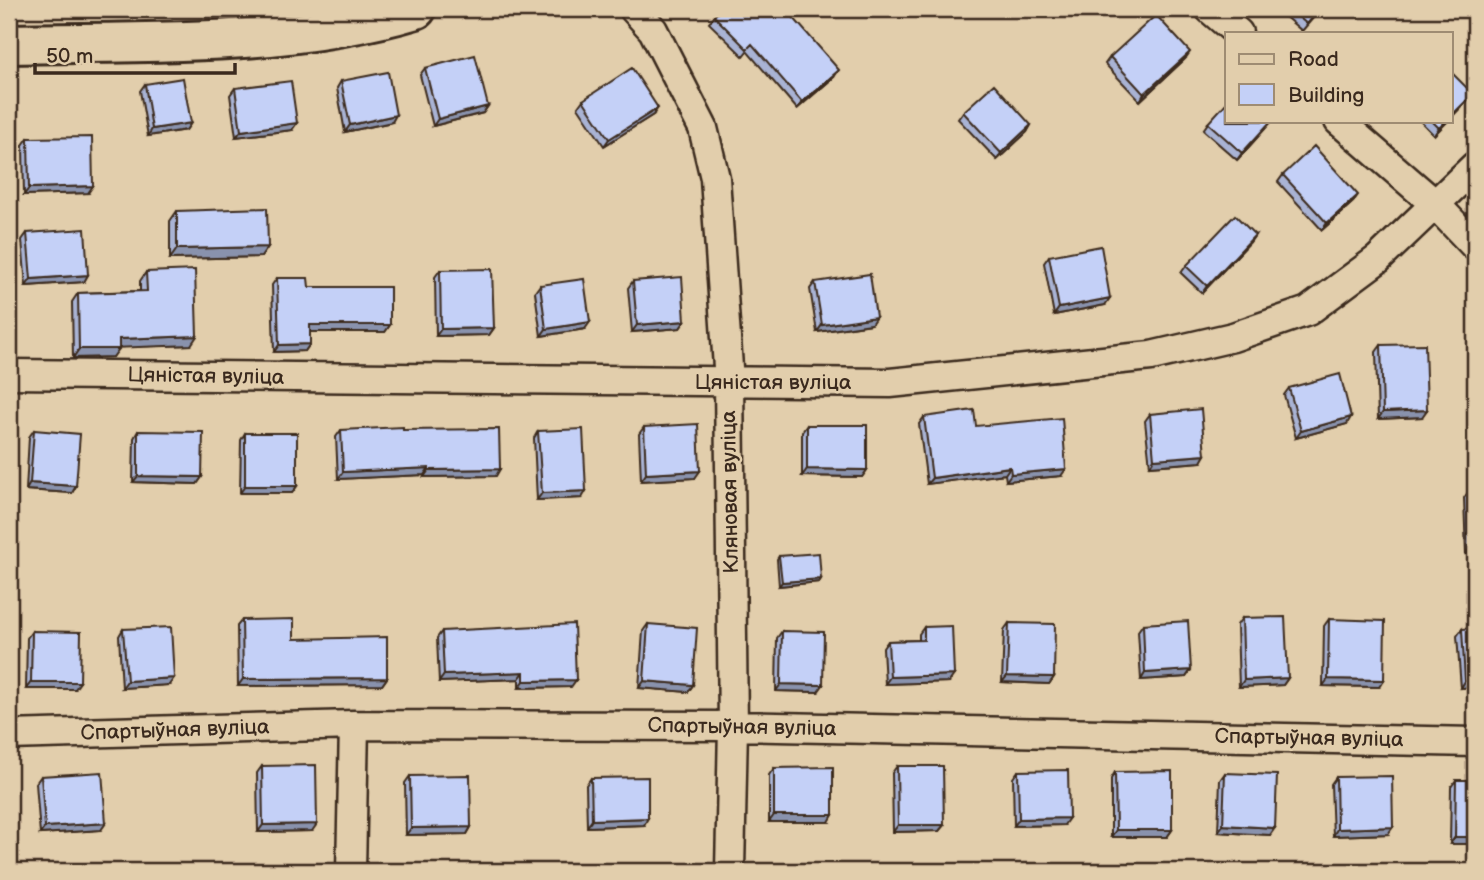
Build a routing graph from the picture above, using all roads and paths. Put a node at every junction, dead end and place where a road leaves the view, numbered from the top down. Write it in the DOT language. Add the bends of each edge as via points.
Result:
graph roads {
  1 [pos="416,9"];
  2 [pos="634,9"];
  3 [pos="1210,9"];
  4 [pos="1237,32"];
  5 [pos="9,44"];
  6 [pos="1340,122"];
  7 [pos="1475,166"];
  8 [pos="1436,205"];
  9 [pos="1475,246"];
  10 [pos="9,374"];
  11 [pos="729,382"];
  12 [pos="354,725"];
  13 [pos="733,726"];
  14 [pos="9,735"];
  15 [pos="1475,742"];
  16 [pos="351,871"];
  17 [pos="730,871"];
  1 -- 5 [label="street" via="323,31 266,37"];
  2 -- 11 [label="street, Кляновая вуліца" via="653,30 703,128 715,178"];
  3 -- 4 [label="street"];
  6 -- 8 [label="street"];
  7 -- 8 [label="street, Цяністая вуліца"];
  8 -- 9 [label="street"];
  8 -- 11 [label="street, Цяністая вуліца" via="1378,259 1308,311 1233,337 1151,356 890,383"];
  10 -- 11 [label="street, Цяністая вуліца"];
  11 -- 13 [label="street, Кляновая вуліца"];
  12 -- 13 [label="street, Спартыўная вуліца"];
  12 -- 14 [label="street, Спартыўная вуліца"];
  12 -- 16 [label="street"];
  13 -- 15 [label="street, Спартыўная вуліца"];
  13 -- 17 [label="street, Кляновая вуліца"];
}
